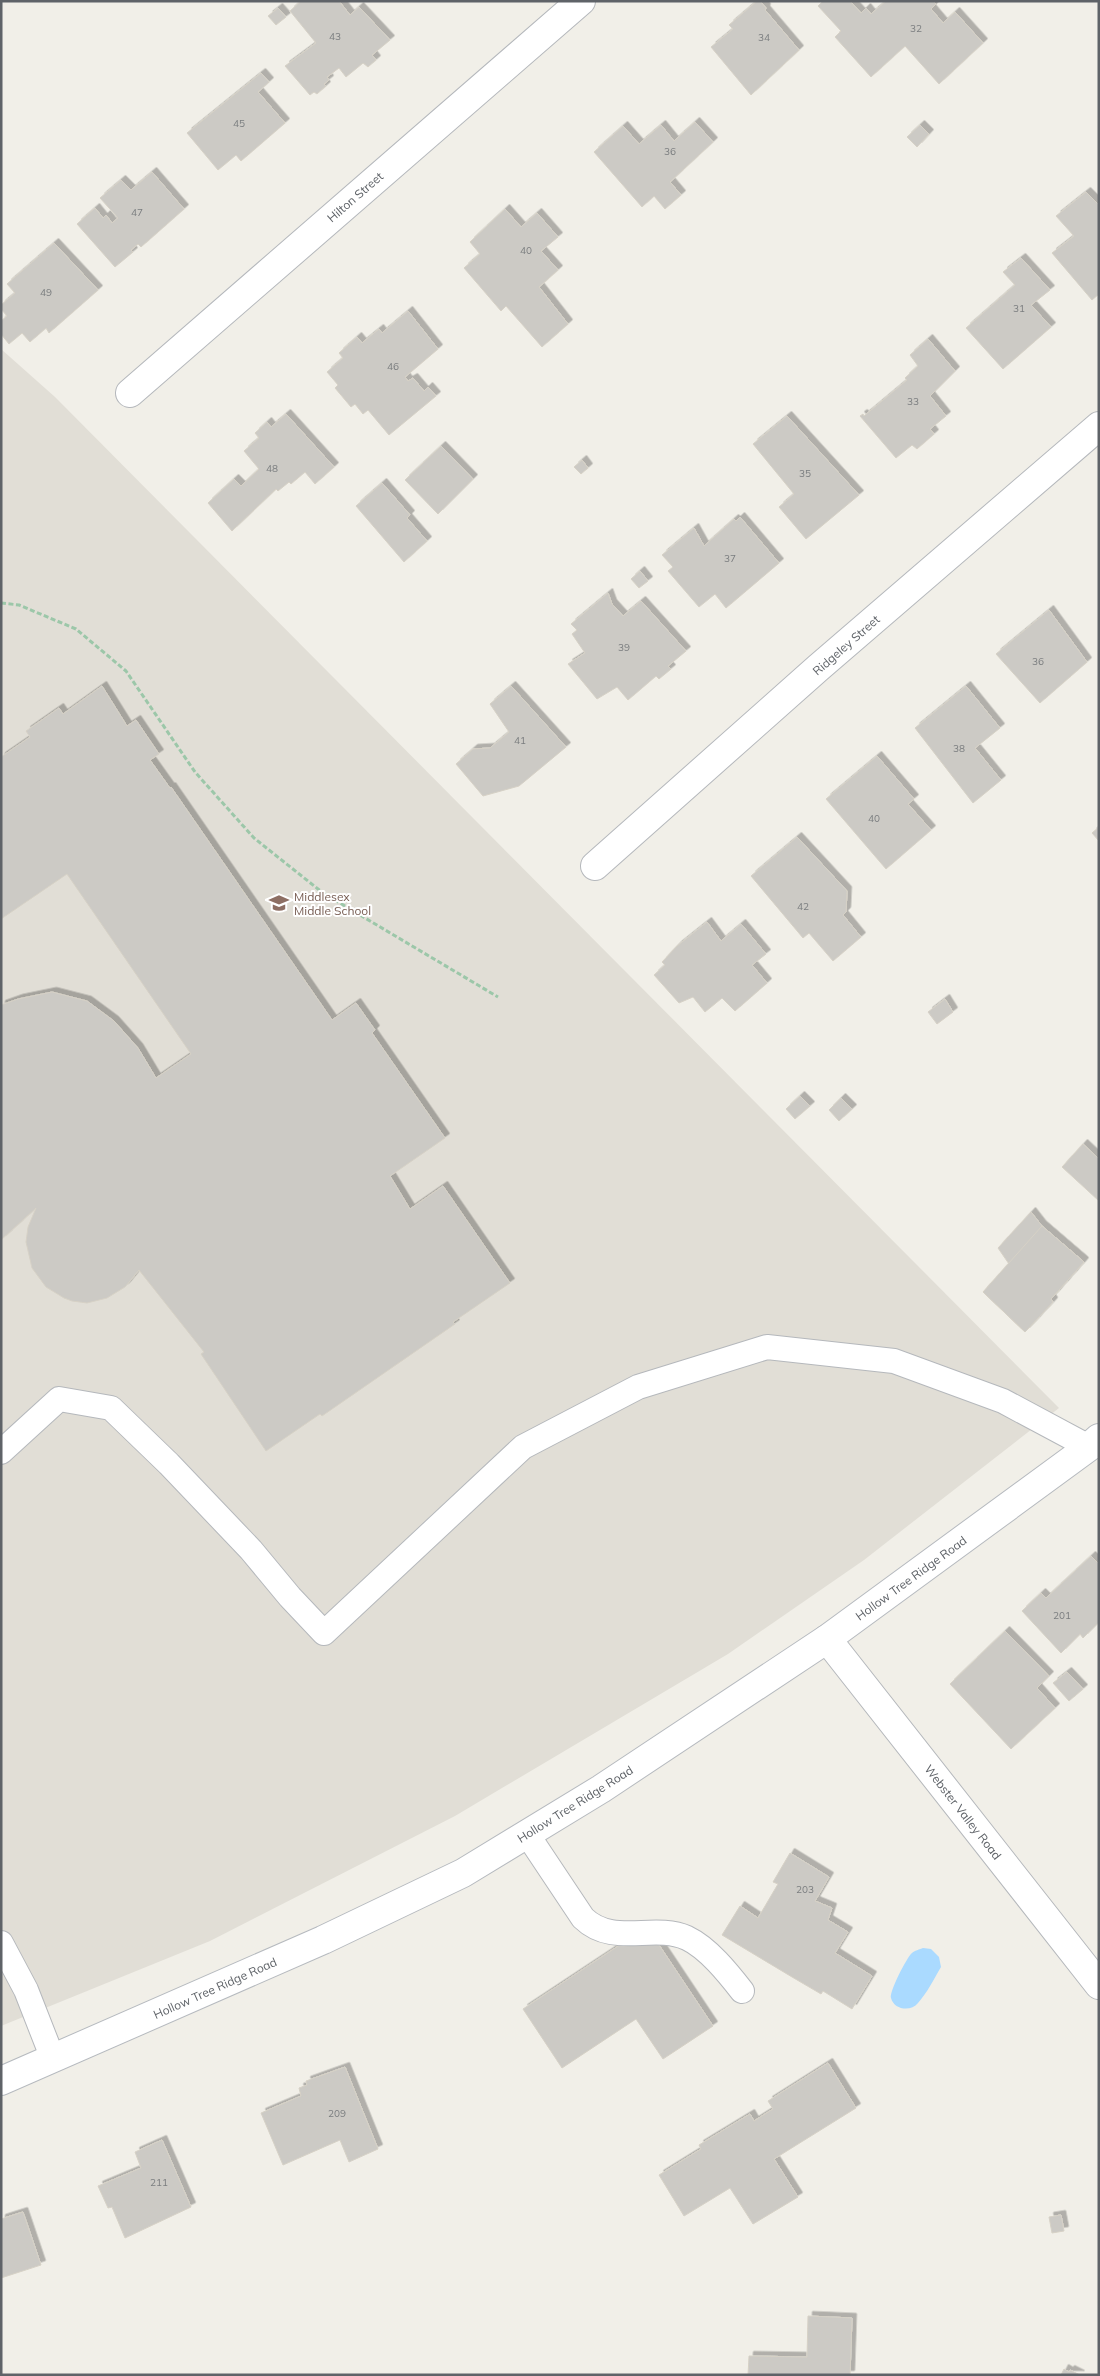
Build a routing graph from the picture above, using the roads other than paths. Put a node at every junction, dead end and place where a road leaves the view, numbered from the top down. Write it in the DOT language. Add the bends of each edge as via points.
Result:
graph roads {
  1 [pos="581,1"];
  2 [pos="130,393"];
  3 [pos="1099,426"];
  4 [pos="595,866"];
  5 [pos="1094,1443"];
  6 [pos="1,1452"];
  7 [pos="827,1639"];
  8 [pos="527,1834"];
  9 [pos="1,1942"];
  10 [pos="1099,1985"];
  11 [pos="742,1991"];
  12 [pos="53,2059"];
  13 [pos="1,2082"];
  1 -- 2 [label="street, Hilton Street"];
  3 -- 4 [label="street, Ridgeley Street"];
  5 -- 6 [label="lane" via="1003,1401 894,1361 767,1347 638,1387 523,1447 324,1633 251,1550 111,1408 59,1399"];
  5 -- 7 [label="street, Hollow Tree Ridge Road"];
  7 -- 8 [label="street, Hollow Tree Ridge Road" via="609,1784"];
  7 -- 10 [label="street, Webster Valley Road"];
  8 -- 11 [label="lane" via="590,1925 610,1933 671,1933 688,1938 719,1963"];
  8 -- 12 [label="street, Hollow Tree Ridge Road" via="463,1873 332,1936"];
  9 -- 12 [label="lane" via="26,1990"];
  12 -- 13 [label="street, Hollow Tree Ridge Road"];
}
